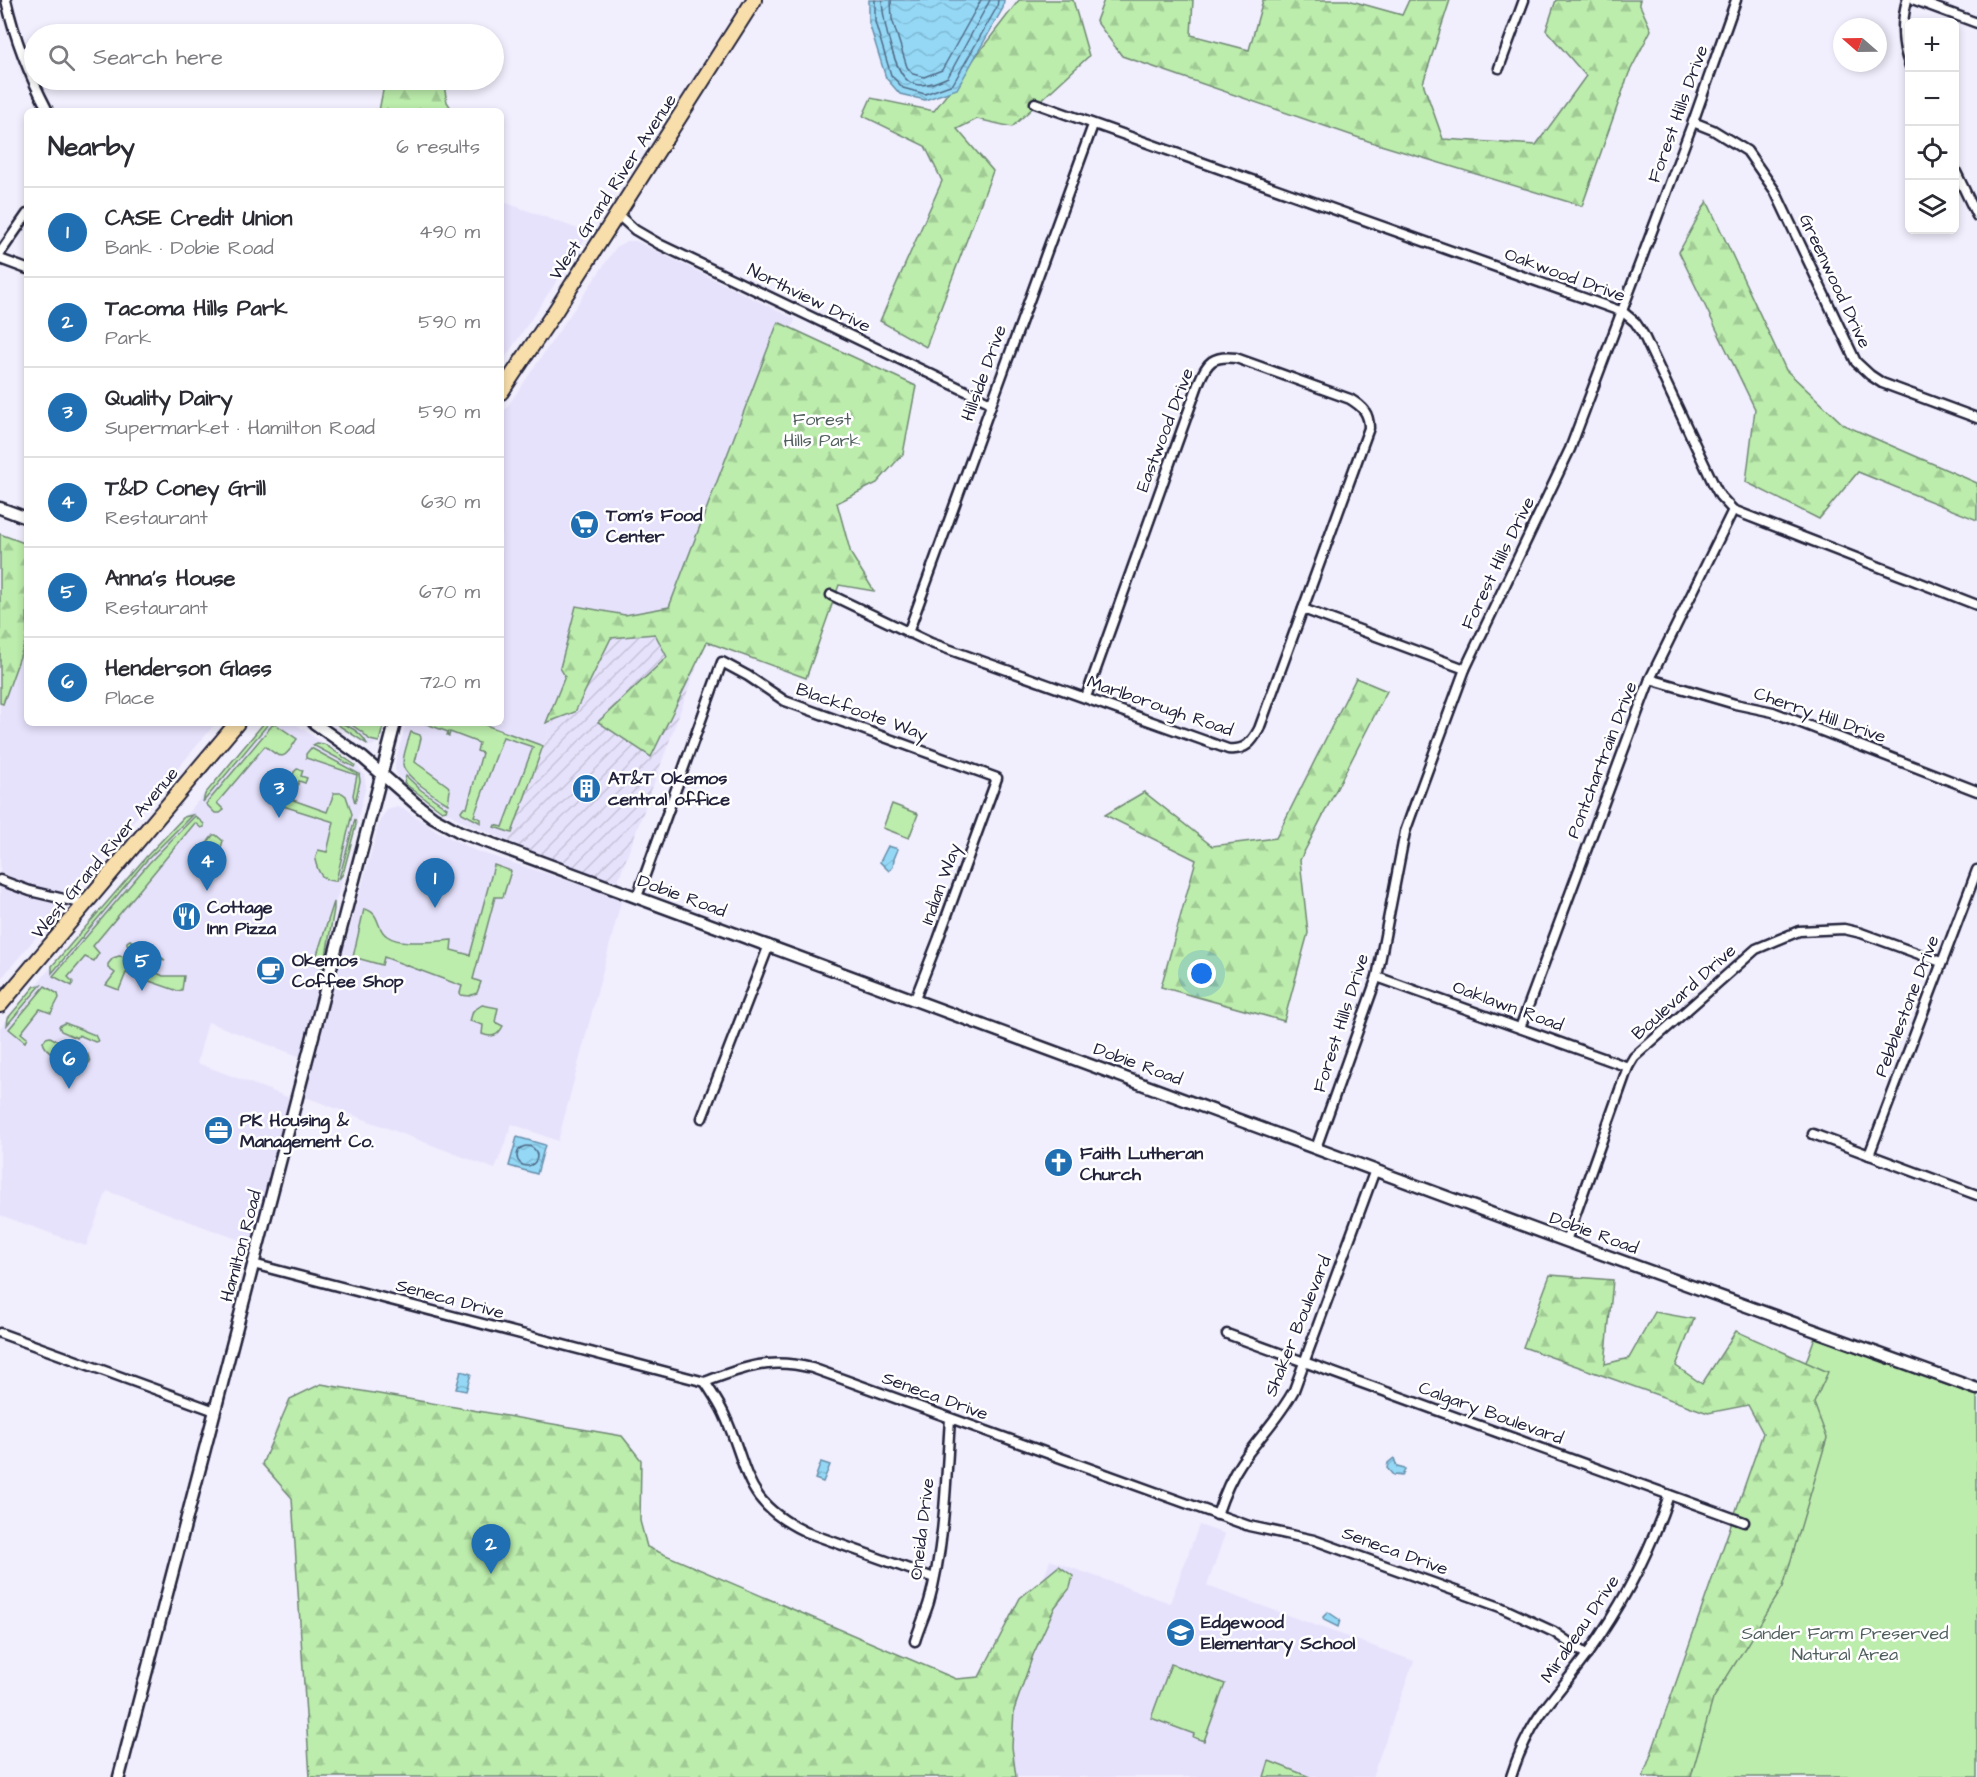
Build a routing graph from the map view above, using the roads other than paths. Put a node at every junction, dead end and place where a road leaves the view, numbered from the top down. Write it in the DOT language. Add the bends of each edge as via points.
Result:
graph roads {
  1 [pos="6,0"];
  2 [pos="754,0"];
  3 [pos="1524,0"];
  4 [pos="1736,0"];
  5 [pos="1907,0"];
  6 [pos="1915,0"];
  7 [pos="1977,23"];
  8 [pos="1905,47"];
  9 [pos="24,60"];
  10 [pos="1499,68"];
  11 [pos="37,90"];
  12 [pos="1035,103"];
  13 [pos="46,108"];
  14 [pos="1693,122"];
  15 [pos="1093,125"];
  16 [pos="1959,178"];
  17 [pos="617,214"];
  18 [pos="1977,216"];
  19 [pos="24,218"];
  20 [pos="0,253"];
  21 [pos="0,259"];
  22 [pos="24,268"];
  23 [pos="1623,312"];
  24 [pos="504,388"];
  25 [pos="991,404"];
  26 [pos="1977,418"];
  27 [pos="0,508"];
  28 [pos="1733,510"];
  29 [pos="24,517"];
  30 [pos="831,595"];
  31 [pos="1977,605"];
  32 [pos="1303,609"];
  33 [pos="908,633"];
  34 [pos="1465,669"];
  35 [pos="1650,679"];
  36 [pos="1086,697"];
  37 [pos="234,726"];
  38 [pos="318,726"];
  39 [pos="395,726"];
  40 [pos="381,774"];
  41 [pos="997,778"];
  42 [pos="1977,791"];
  43 [pos="1977,870"];
  44 [pos="0,880"];
  45 [pos="636,897"];
  46 [pos="86,904"];
  47 [pos="769,945"];
  48 [pos="1941,962"];
  49 [pos="1377,977"];
  50 [pos="915,999"];
  51 [pos="0,1005"];
  52 [pos="1520,1028"];
  53 [pos="1628,1067"];
  54 [pos="702,1118"];
  55 [pos="1813,1134"];
  56 [pos="1317,1148"];
  57 [pos="1869,1155"];
  58 [pos="1375,1170"];
  59 [pos="1977,1194"];
  60 [pos="1566,1241"];
  61 [pos="253,1264"];
  62 [pos="0,1333"];
  63 [pos="1227,1334"];
  64 [pos="1305,1362"];
  65 [pos="705,1382"];
  66 [pos="1977,1389"];
  67 [pos="215,1411"];
  68 [pos="950,1419"];
  69 [pos="1669,1495"];
  70 [pos="1217,1515"];
  71 [pos="1744,1522"];
  72 [pos="934,1578"];
  73 [pos="915,1641"];
  74 [pos="1587,1655"];
  75 [pos="1514,1776"];
  76 [pos="119,1777"];
  1 -- 9 [label="street"];
  2 -- 17 [label="main road, West Grand River Avenue"];
  3 -- 10 [label="street"];
  4 -- 14 [label="street, Forest Hills Drive"];
  5 -- 8 [label="street" via="1902,36"];
  6 -- 7 [label="street"];
  11 -- 13 [label="street"];
  12 -- 15 [label="street, Oakwood Drive"];
  14 -- 23 [label="street, Forest Hills Drive"];
  14 -- 26 [label="street, Greenwood Drive" via="1747,151 1775,191 1856,362 1882,383"];
  15 -- 23 [label="street, Oakwood Drive"];
  15 -- 25 [label="street, Hillside Drive"];
  16 -- 18 [label="street"];
  17 -- 24 [label="main road, West Grand River Avenue"];
  17 -- 25 [label="street, Northview Drive" via="653,241"];
  19 -- 20 [label="street"];
  21 -- 22 [label="street"];
  23 -- 28 [label="street, Oakwood Drive" via="1643,334 1714,485"];
  23 -- 34 [label="street, Forest Hills Drive" via="1570,449"];
  25 -- 33 [label="street, Hillside Drive"];
  27 -- 29 [label="street"];
  28 -- 31 [label="street"];
  28 -- 35 [label="street, Pontchartrain Drive"];
  30 -- 33 [label="street, Marlborough Road"];
  32 -- 34 [label="street"];
  32 -- 36 [label="street, Marlborough Road" via="1259,729 1247,746 1228,749"];
  32 -- 36 [label="street, Eastwood Drive" via="1369,428 1369,418 1350,399 1236,358 1220,357 1208,364 1199,382"];
  33 -- 36 [label="street, Marlborough Road"];
  34 -- 49 [label="street, Forest Hills Drive" via="1406,832"];
  35 -- 42 [label="street, Cherry Hill Drive" via="1773,712"];
  35 -- 52 [label="street, Pontchartrain Drive"];
  37 -- 46 [label="main road, West Grand River Avenue"];
  38 -- 40 [label="street, Dobie Road"];
  39 -- 40 [label="street, Hamilton Road"];
  40 -- 45 [label="street, Dobie Road" via="433,817 459,832"];
  40 -- 61 [label="street, Hamilton Road"];
  41 -- 45 [label="street, Blackfoote Way" via="785,701 722,663"];
  41 -- 50 [label="street, Indian Way"];
  43 -- 48 [label="street, Pebblestone Drive"];
  44 -- 46 [label="street"];
  45 -- 47 [label="street, Dobie Road"];
  46 -- 51 [label="main road, West Grand River Avenue"];
  47 -- 50 [label="street, Dobie Road"];
  47 -- 54 [label="street"];
  48 -- 53 [label="street, Boulevard Drive" via="1844,929 1799,931 1756,949 1634,1057"];
  48 -- 57 [label="street, Pebblestone Drive"];
  49 -- 52 [label="street, Oaklawn Road"];
  49 -- 56 [label="street, Forest Hills Drive"];
  50 -- 56 [label="street, Dobie Road"];
  52 -- 53 [label="street, Oaklawn Road"];
  53 -- 60 [label="street, Boulevard Drive"];
  55 -- 57 [label="street"];
  56 -- 58 [label="street, Dobie Road"];
  57 -- 59 [label="street"];
  58 -- 60 [label="street, Dobie Road"];
  58 -- 64 [label="street, Shaker Boulevard"];
  60 -- 66 [label="street, Dobie Road"];
  61 -- 65 [label="street, Seneca Drive"];
  61 -- 67 [label="street, Hamilton Road"];
  62 -- 67 [label="street"];
  63 -- 64 [label="street, Calgary Boulevard"];
  64 -- 69 [label="street, Calgary Boulevard"];
  64 -- 70 [label="street, Shaker Boulevard" via="1278,1417 1234,1475"];
  65 -- 68 [label="street, Seneca Drive" via="753,1365 789,1363"];
  65 -- 72 [label="street" via="725,1414 745,1474 755,1492 776,1514 806,1532"];
  67 -- 76 [label="street, Hamilton Road"];
  68 -- 70 [label="street, Seneca Drive"];
  68 -- 72 [label="street, Oneida Drive"];
  69 -- 71 [label="street, Calgary Boulevard"];
  69 -- 74 [label="street, Mirabeau Drive" via="1635,1578"];
  70 -- 74 [label="street, Seneca Drive" via="1314,1540 1500,1607 1546,1628"];
  72 -- 73 [label="street, Oneida Drive"];
  74 -- 75 [label="street, Mirabeau Drive" via="1535,1723"];
}
